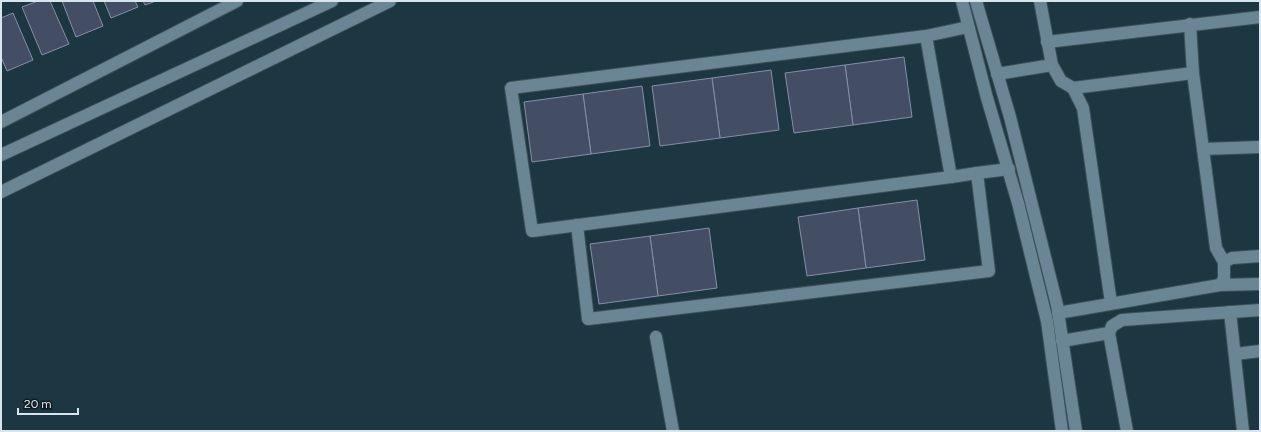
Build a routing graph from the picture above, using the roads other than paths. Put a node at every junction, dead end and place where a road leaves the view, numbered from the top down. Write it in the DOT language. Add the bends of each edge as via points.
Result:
graph roads {
  1 [pos="237,1"];
  2 [pos="332,1"];
  3 [pos="390,1"];
  4 [pos="962,1"];
  5 [pos="976,1"];
  6 [pos="1040,1"];
  7 [pos="1260,17"];
  8 [pos="1190,24"];
  9 [pos="968,27"];
  10 [pos="926,36"];
  11 [pos="1047,42"];
  12 [pos="1052,65"];
  13 [pos="1193,73"];
  14 [pos="997,74"];
  15 [pos="1073,88"];
  16 [pos="1003,94"];
  17 [pos="987,98"];
  18 [pos="1,122"];
  19 [pos="1260,147"];
  20 [pos="1203,149"];
  21 [pos="1,155"];
  22 [pos="1009,169"];
  23 [pos="977,173"];
  24 [pos="951,177"];
  25 [pos="1,192"];
  26 [pos="577,225"];
  27 [pos="1260,256"];
  28 [pos="1224,262"];
  29 [pos="1260,284"];
  30 [pos="1220,286"];
  31 [pos="1112,303"];
  32 [pos="1260,310"];
  33 [pos="1230,312"];
  34 [pos="1058,313"];
  35 [pos="1109,333"];
  36 [pos="656,337"];
  37 [pos="1062,341"];
  38 [pos="1260,351"];
  39 [pos="1235,354"];
  40 [pos="673,431"];
  41 [pos="1062,431"];
  42 [pos="1076,431"];
  43 [pos="1127,431"];
  44 [pos="1243,431"];
  1 -- 18 [label="street"];
  2 -- 21 [label="street"];
  3 -- 25 [label="street"];
  4 -- 9 [label="street"];
  5 -- 14 [label="street"];
  6 -- 11 [label="street"];
  7 -- 8 [label="street"];
  8 -- 11 [label="street"];
  8 -- 13 [label="street"];
  9 -- 10 [label="street"];
  9 -- 17 [label="street"];
  10 -- 24 [label="street"];
  10 -- 26 [label="street" via="511,88 532,231"];
  11 -- 12 [label="street"];
  12 -- 14 [label="street"];
  12 -- 15 [label="street" via="1061,81"];
  13 -- 15 [label="street"];
  13 -- 20 [label="street"];
  14 -- 16 [label="street"];
  15 -- 31 [label="street" via="1083,108"];
  16 -- 17 [label="street"];
  16 -- 34 [label="street"];
  17 -- 22 [label="street"];
  19 -- 20 [label="street"];
  20 -- 28 [label="street" via="1216,248"];
  22 -- 23 [label="street"];
  22 -- 41 [label="street" via="1047,321"];
  23 -- 24 [label="street"];
  23 -- 26 [label="street" via="989,271 588,319"];
  24 -- 26 [label="street"];
  27 -- 28 [label="street" via="1232,258"];
  28 -- 30 [label="street" via="1224,279"];
  29 -- 30 [label="street"];
  30 -- 31 [label="street"];
  31 -- 34 [label="street"];
  32 -- 33 [label="street"];
  33 -- 35 [label="street" via="1122,320 1112,326"];
  33 -- 39 [label="street"];
  34 -- 37 [label="street"];
  35 -- 37 [label="street"];
  35 -- 43 [label="street"];
  36 -- 40 [label="street"];
  37 -- 42 [label="street"];
  38 -- 39 [label="street"];
  39 -- 44 [label="street"];
}
